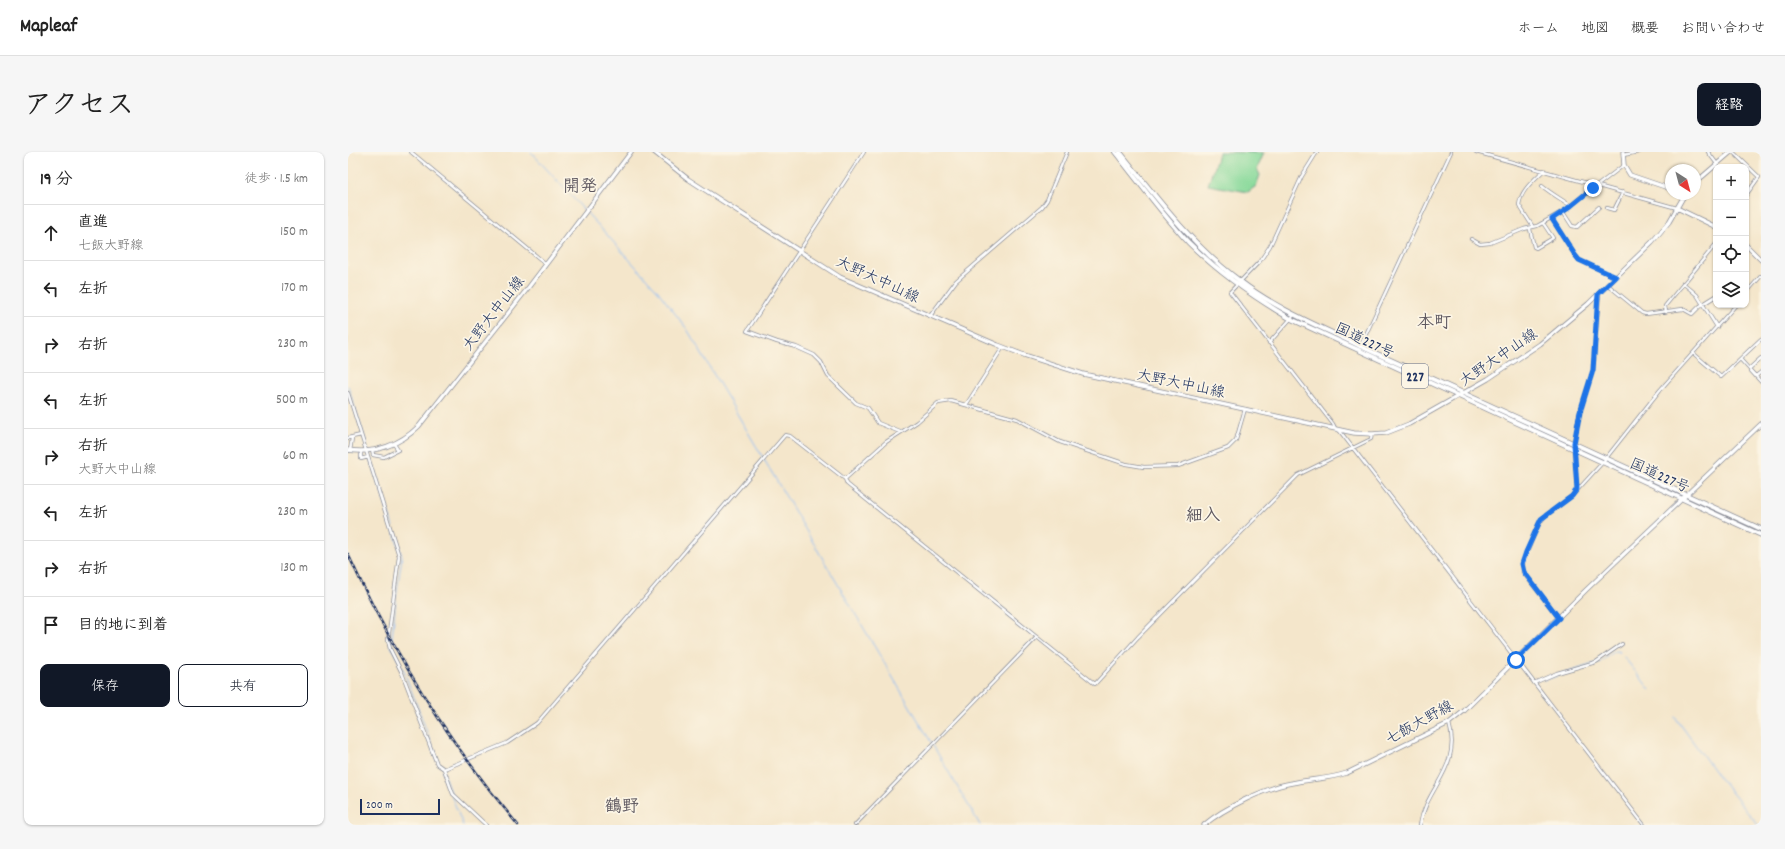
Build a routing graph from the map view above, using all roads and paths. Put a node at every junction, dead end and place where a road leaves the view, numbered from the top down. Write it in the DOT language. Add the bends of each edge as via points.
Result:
graph roads {
  1 [pos="411,152"];
  2 [pos="631,152"];
  3 [pos="654,152"];
  4 [pos="864,152"];
  5 [pos="1068,152"];
  6 [pos="1115,152"];
  7 [pos="1120,152"];
  8 [pos="1317,152"];
  9 [pos="1451,152"];
  10 [pos="1477,152"];
  11 [pos="1639,152"];
  12 [pos="1708,152"];
  13 [pos="1732,152"];
  14 [pos="1623,154"];
  15 [pos="1717,164"];
  16 [pos="1745,164"];
  17 [pos="1624,166"];
  18 [pos="1713,167"];
  19 [pos="1749,168"];
  20 [pos="1544,170"];
  21 [pos="1701,178"];
  22 [pos="1596,185"];
  23 [pos="1542,186"];
  24 [pos="1665,187"];
  25 [pos="1749,191"];
  26 [pos="1623,192"];
  27 [pos="1682,200"];
  28 [pos="1571,206"];
  29 [pos="1599,206"];
  30 [pos="1607,208"];
  31 [pos="1677,208"];
  32 [pos="1563,212"];
  33 [pos="1552,219"];
  34 [pos="1543,223"];
  35 [pos="1713,226"];
  36 [pos="1531,228"];
  37 [pos="1471,239"];
  38 [pos="1713,248"];
  39 [pos="1749,248"];
  40 [pos="799,251"];
  41 [pos="1761,260"];
  42 [pos="546,264"];
  43 [pos="1761,276"];
  44 [pos="1616,277"];
  45 [pos="1238,283"];
  46 [pos="1683,283"];
  47 [pos="1608,285"];
  48 [pos="1749,290"];
  49 [pos="1598,294"];
  50 [pos="1713,298"];
  51 [pos="1704,304"];
  52 [pos="1733,308"];
  53 [pos="1666,312"];
  54 [pos="930,316"];
  55 [pos="1293,317"];
  56 [pos="1717,326"];
  57 [pos="1761,339"];
  58 [pos="1269,343"];
  59 [pos="1004,347"];
  60 [pos="1359,348"];
  61 [pos="1693,353"];
  62 [pos="1761,358"];
  63 [pos="1740,359"];
  64 [pos="1750,368"];
  65 [pos="1761,372"];
  66 [pos="1756,376"];
  67 [pos="1761,382"];
  68 [pos="348,393"];
  69 [pos="1465,394"];
  70 [pos="1460,396"];
  71 [pos="966,405"];
  72 [pos="1246,409"];
  73 [pos="1761,424"];
  74 [pos="1336,429"];
  75 [pos="900,432"];
  76 [pos="1372,434"];
  77 [pos="361,435"];
  78 [pos="348,438"];
  79 [pos="352,438"];
  80 [pos="1574,443"];
  81 [pos="394,444"];
  82 [pos="1352,448"];
  83 [pos="1574,448"];
  84 [pos="349,450"];
  85 [pos="372,450"];
  86 [pos="361,451"];
  87 [pos="366,451"];
  88 [pos="368,457"];
  89 [pos="1604,460"];
  90 [pos="845,479"];
  91 [pos="1577,489"];
  92 [pos="1686,495"];
  93 [pos="1682,499"];
  94 [pos="1761,529"];
  95 [pos="1761,535"];
  96 [pos="1559,618"];
  97 [pos="1036,638"];
  98 [pos="1622,644"];
  99 [pos="1516,660"];
  100 [pos="1534,683"];
  101 [pos="1449,722"];
  102 [pos="444,769"];
  103 [pos="486,825"];
  104 [pos="855,825"];
  105 [pos="1204,825"];
  106 [pos="1420,825"];
  107 [pos="1644,825"];
  1 -- 42 [label="street"];
  2 -- 42 [label="main road, 大野大中山線"];
  3 -- 40 [label="main road, 大野大中山線" via="688,179"];
  4 -- 40 [label="street"];
  5 -- 54 [label="street" via="1042,207 956,280"];
  6 -- 45 [label="highway, 国道227号 / 227" via="1188,242"];
  7 -- 45 [label="highway, 国道227号 / 227" via="1183,229"];
  8 -- 45 [label="street" via="1298,184 1270,246 1260,261"];
  9 -- 60 [label="street"];
  10 -- 20 [label="street"];
  11 -- 14 [label="street"];
  12 -- 15 [label="street"];
  13 -- 15 [label="main road"];
  13 -- 16 [label="street"];
  14 -- 17 [label="main road"];
  17 -- 22 [label="street"];
  17 -- 24 [label="main road" via="1635,178"];
  18 -- 21 [label="main road"];
  19 -- 25 [label="street" via="1759,177"];
  20 -- 22 [label="street"];
  20 -- 36 [label="street" via="1524,190 1520,200 1519,205"];
  22 -- 26 [label="street"];
  22 -- 28 [label="street"];
  23 -- 28 [label="street"];
  26 -- 30 [label="street" via="1614,210"];
  26 -- 31 [label="street"];
  27 -- 31 [label="main road, 大野大中山線"];
  28 -- 32 [label="street"];
  29 -- 32 [label="street" via="1577,227 1572,226"];
  31 -- 35 [label="main road"];
  31 -- 44 [label="main road, 大野大中山線" via="1665,228"];
  32 -- 33 [label="street"];
  33 -- 34 [label="street"];
  33 -- 44 [label="street" via="1579,260"];
  34 -- 36 [label="street"];
  34 -- 36 [label="street" via="1553,238 1536,248"];
  36 -- 37 [label="street" via="1490,243 1480,244"];
  38 -- 46 [label="street"];
  39 -- 41 [label="main road"];
  40 -- 54 [label="main road, 大野大中山線" via="840,277"];
  40 -- 75 [label="street" via="747,330 814,355 828,376 856,403 868,408 878,423"];
  42 -- 81 [label="main road, 大野大中山線" via="426,417 413,432"];
  43 -- 48 [label="street"];
  44 -- 47 [label="main road, 大野大中山線"];
  45 -- 55 [label="highway, 国道227号 / 227" via="1262,302"];
  45 -- 58 [label="street" via="1230,292"];
  46 -- 51 [label="street"];
  46 -- 53 [label="street" via="1665,306"];
  47 -- 49 [label="main road, 大野大中山線"];
  47 -- 53 [label="street" via="1642,313"];
  49 -- 69 [label="main road, 大野大中山線" via="1571,320 1540,344"];
  49 -- 80 [label="street" via="1593,370 1580,412"];
  50 -- 51 [label="street"];
  51 -- 53 [label="street" via="1692,314 1683,309"];
  51 -- 56 [label="street"];
  52 -- 56 [label="street"];
  54 -- 59 [label="main road, 大野大中山線"];
  55 -- 58 [label="street"];
  55 -- 60 [label="highway, 国道227号 / 227"];
  56 -- 61 [label="street"];
  57 -- 63 [label="street"];
  58 -- 74 [label="street"];
  59 -- 71 [label="street"];
  59 -- 72 [label="main road, 大野大中山線" via="1083,374"];
  60 -- 69 [label="highway, 国道227号 / 227"];
  60 -- 70 [label="highway, 国道227号 / 227"];
  61 -- 63 [label="street" via="1721,377"];
  61 -- 89 [label="street"];
  62 -- 64 [label="street"];
  63 -- 64 [label="street"];
  64 -- 66 [label="street"];
  65 -- 66 [label="street"];
  66 -- 67 [label="street"];
  68 -- 77 [label="street"];
  69 -- 70 [label="main road, 大野大中山線"];
  69 -- 80 [label="highway, 国道227号 / 227"];
  70 -- 76 [label="main road, 大野大中山線" via="1400,429"];
  70 -- 83 [label="highway, 国道227号 / 227"];
  71 -- 72 [label="street" via="1017,419 1060,442 1126,464 1144,466 1178,466 1228,448 1236,440"];
  71 -- 75 [label="street" via="951,401 938,403 917,422"];
  72 -- 74 [label="main road, 大野大中山線"];
  73 -- 92 [label="main road, 七飯大野線"];
  74 -- 76 [label="main road, 大野大中山線"];
  74 -- 82 [label="street"];
  75 -- 90 [label="street"];
  76 -- 82 [label="street" via="1371,439"];
  77 -- 79 [label="street"];
  77 -- 87 [label="street"];
  78 -- 79 [label="street"];
  79 -- 84 [label="street"];
  80 -- 83 [label="street"];
  80 -- 89 [label="highway, 国道227号 / 227"];
  81 -- 85 [label="main road, 大野大中山線"];
  81 -- 85 [label="street" via="398,450 392,455 373,455"];
  82 -- 97 [label="street" via="1298,475 1095,684"];
  82 -- 99 [label="street"];
  83 -- 89 [label="highway, 国道227号 / 227"];
  83 -- 91 [label="street"];
  84 -- 86 [label="main road, 大野大中山線"];
  85 -- 87 [label="main road, 大野大中山線"];
  86 -- 87 [label="main road, 大野大中山線"];
  86 -- 88 [label="street" via="362,459"];
  87 -- 88 [label="street"];
  88 -- 102 [label="street" via="400,560 388,644 437,764"];
  89 -- 91 [label="street"];
  89 -- 92 [label="highway, 国道227号 / 227"];
  89 -- 93 [label="highway, 国道227号 / 227"];
  90 -- 97 [label="street" via="847,484"];
  90 -- 102 [label="street" via="788,434 782,437 537,723 507,743"];
  91 -- 96 [label="street" via="1572,496 1541,519 1522,564 1524,572"];
  92 -- 93 [label="main road, 七飯大野線"];
  92 -- 94 [label="highway, 国道227号 / 227"];
  93 -- 95 [label="highway, 国道227号 / 227"];
  93 -- 96 [label="main road, 七飯大野線"];
  96 -- 99 [label="main road, 七飯大野線"];
  97 -- 104 [label="street"];
  98 -- 100 [label="street" via="1596,662 1557,673"];
  99 -- 100 [label="street"];
  99 -- 101 [label="main road, 七飯大野線" via="1464,712"];
  100 -- 107 [label="street"];
  101 -- 105 [label="main road, 七飯大野線" via="1347,773 1267,790 1223,811"];
  101 -- 106 [label="street" via="1449,763 1422,814"];
  102 -- 103 [label="street" via="453,794"];
}
